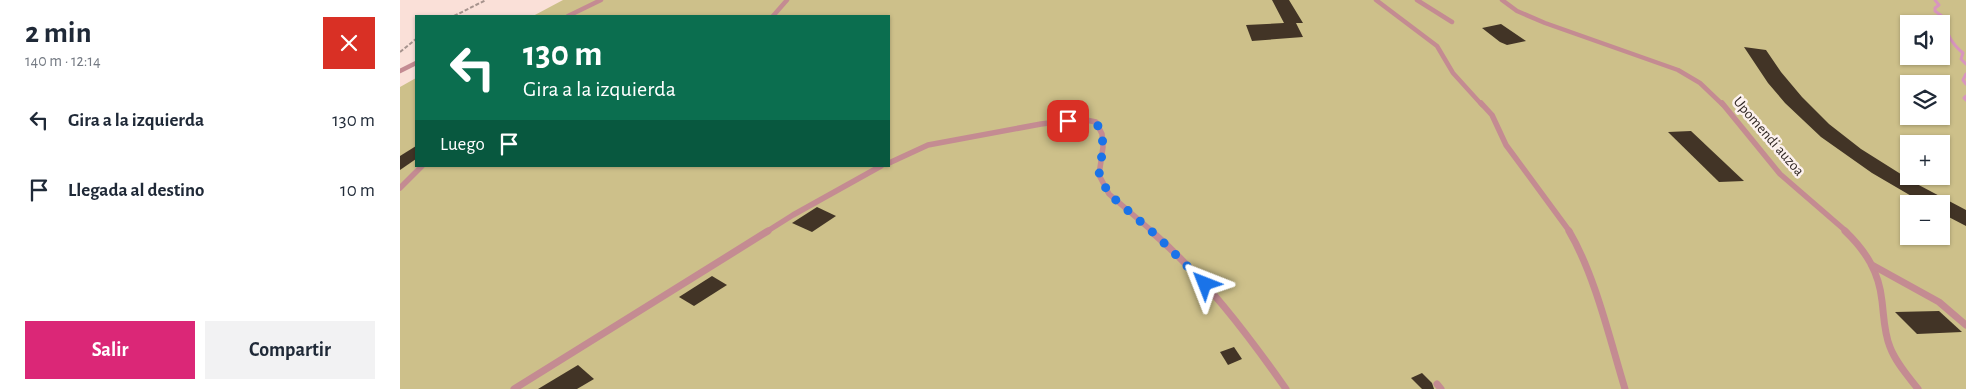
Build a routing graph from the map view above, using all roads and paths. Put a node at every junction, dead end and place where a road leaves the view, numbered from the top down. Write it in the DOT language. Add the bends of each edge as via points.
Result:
graph roads {
  1 [pos="486,0"];
  2 [pos="601,0"];
  3 [pos="787,0"];
  4 [pos="1376,0"];
  5 [pos="1418,0"];
  6 [pos="1502,0"];
  7 [pos="456,15"];
  8 [pos="570,15"];
  9 [pos="774,15"];
  10 [pos="1452,22"];
  11 [pos="415,40"];
  12 [pos="400,52"];
  13 [pos="415,63"];
  14 [pos="400,70"];
  15 [pos="890,163"];
  16 [pos="421,167"];
  17 [pos="879,167"];
  18 [pos="400,188"];
  19 [pos="1872,265"];
  20 [pos="1966,325"];
  21 [pos="514,389"];
  22 [pos="1286,389"];
  23 [pos="1625,389"];
  24 [pos="1918,389"];
  1 -- 7 [label="path"];
  2 -- 8 [label="lane"];
  3 -- 9 [label="lane"];
  4 -- 23 [label="lane" via="1437,46 1453,73 1492,115 1506,145 1562,218 1580,249"];
  5 -- 10 [label="lane"];
  6 -- 19 [label="lane, Upomendi auzoa" via="1526,15 1676,69 1700,82 1734,114 1781,175 1834,220 1857,243"];
  11 -- 12 [label="path"];
  13 -- 14 [label="lane"];
  15 -- 22 [label="lane" via="928,145 963,138 1041,124 1081,120 1096,122 1103,140 1099,175 1109,194 1157,236 1217,297"];
  16 -- 18 [label="lane"];
  17 -- 21 [label="lane" via="793,215"];
  19 -- 20 [label="lane" via="1939,302"];
  19 -- 24 [label="lane, Upomendi auzoa" via="1883,293 1888,341 1896,359"];
}
